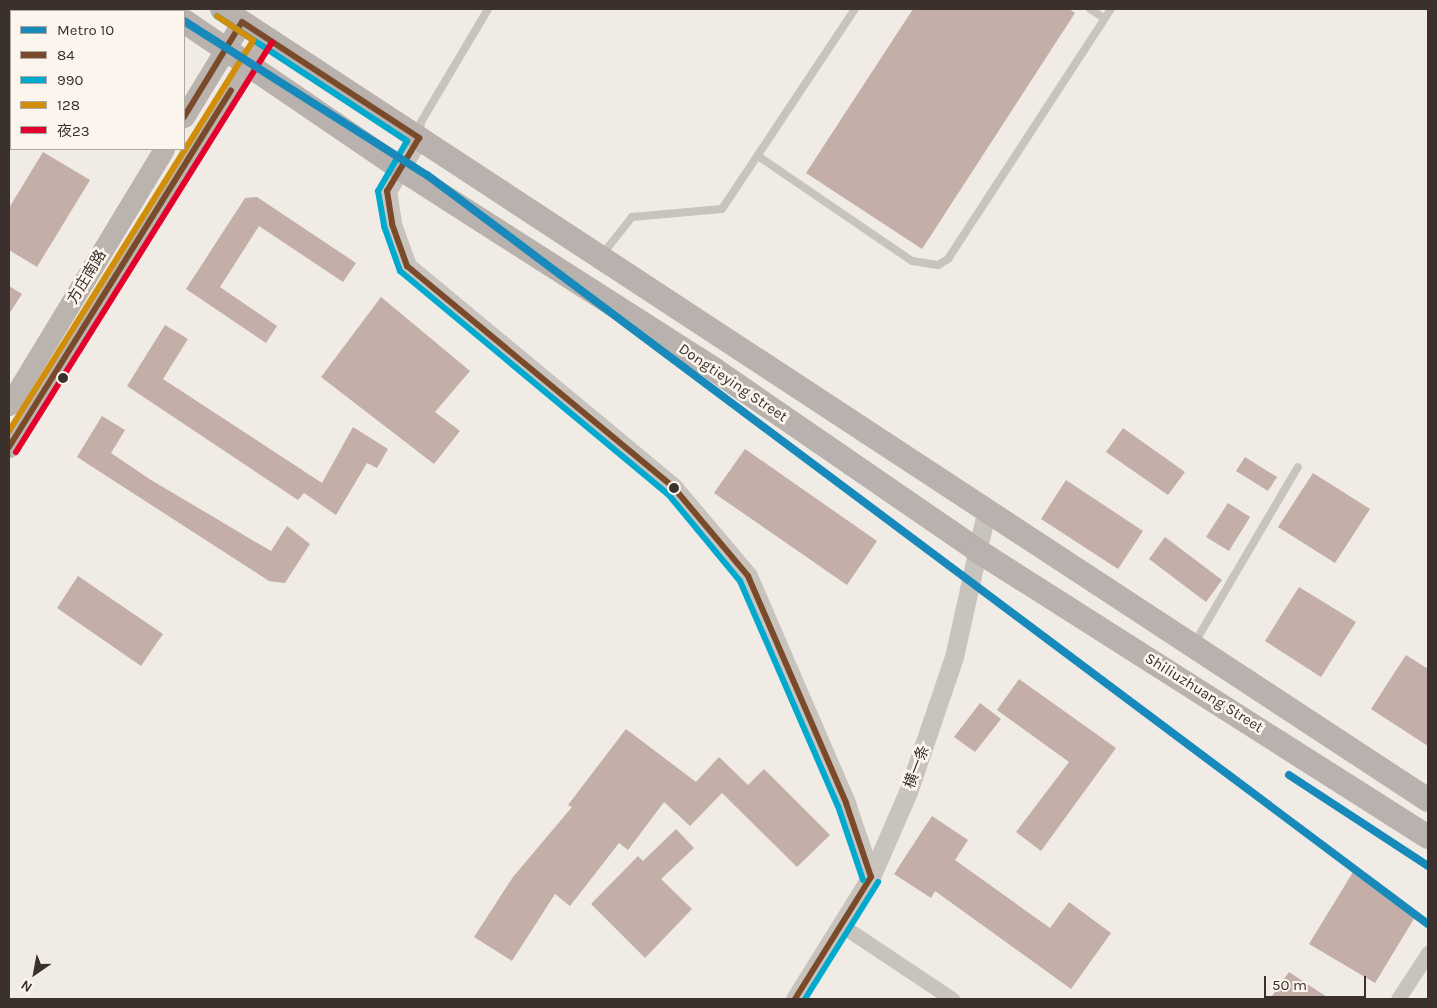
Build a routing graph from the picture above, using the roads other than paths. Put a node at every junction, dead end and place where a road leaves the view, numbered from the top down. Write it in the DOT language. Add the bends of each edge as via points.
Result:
graph roads {
  1 [pos="222,9"];
  2 [pos="488,9"];
  3 [pos="855,9"];
  4 [pos="1090,9"];
  5 [pos="1110,9"];
  6 [pos="1104,18"];
  7 [pos="185,22"];
  8 [pos="242,22"];
  9 [pos="265,37"];
  10 [pos="225,49"];
  11 [pos="247,65"];
  12 [pos="185,115"];
  13 [pos="419,138"];
  14 [pos="163,150"];
  15 [pos="758,156"];
  16 [pos="401,169"];
  17 [pos="599,259"];
  18 [pos="9,405"];
  19 [pos="9,447"];
  20 [pos="1298,467"];
  21 [pos="986,513"];
  22 [pos="978,550"];
  23 [pos="1191,648"];
  24 [pos="1428,800"];
  25 [pos="1428,837"];
  26 [pos="871,878"];
  27 [pos="844,926"];
  28 [pos="1428,953"];
  29 [pos="795,999"];
  30 [pos="952,999"];
  31 [pos="1398,999"];
  1 -- 8 [label="main road, Dongtieying Street"];
  2 -- 13 [label="lane" via="421,122"];
  3 -- 15 [label="lane"];
  4 -- 6 [label="lane"];
  5 -- 6 [label="lane"];
  6 -- 15 [label="lane" via="951,255 938,265 912,261"];
  7 -- 10 [label="main road, Dongtieying Street"];
  8 -- 9 [label="main road, Dongtieying Street"];
  8 -- 10 [label="main road"];
  9 -- 11 [label="main road"];
  9 -- 13 [label="main road, Dongtieying Street"];
  10 -- 11 [label="main road, Dongtieying Street"];
  10 -- 12 [label="main road"];
  11 -- 16 [label="main road, Dongtieying Street"];
  11 -- 19 [label="main road"];
  13 -- 16 [label="street"];
  13 -- 17 [label="main road, Dongtieying Street"];
  14 -- 18 [label="main road, 方庄南路"];
  15 -- 17 [label="lane" via="722,209 632,217"];
  16 -- 22 [label="main road, Dongtieying Street" via="715,370"];
  16 -- 26 [label="street" via="388,191 388,207 407,266 674,488 748,576 842,794"];
  17 -- 21 [label="main road, Dongtieying Street"];
  20 -- 23 [label="lane"];
  21 -- 22 [label="street, 横一条"];
  21 -- 23 [label="main road, Shiliuzhuang Street"];
  22 -- 25 [label="main road, Shiliuzhuang Street"];
  22 -- 26 [label="street, 横一条" via="938,712"];
  23 -- 24 [label="main road, Shiliuzhuang Street"];
  26 -- 27 [label="street, 横一条"];
  27 -- 29 [label="street, 横一条"];
  27 -- 30 [label="street"];
  28 -- 31 [label="street"];
}
